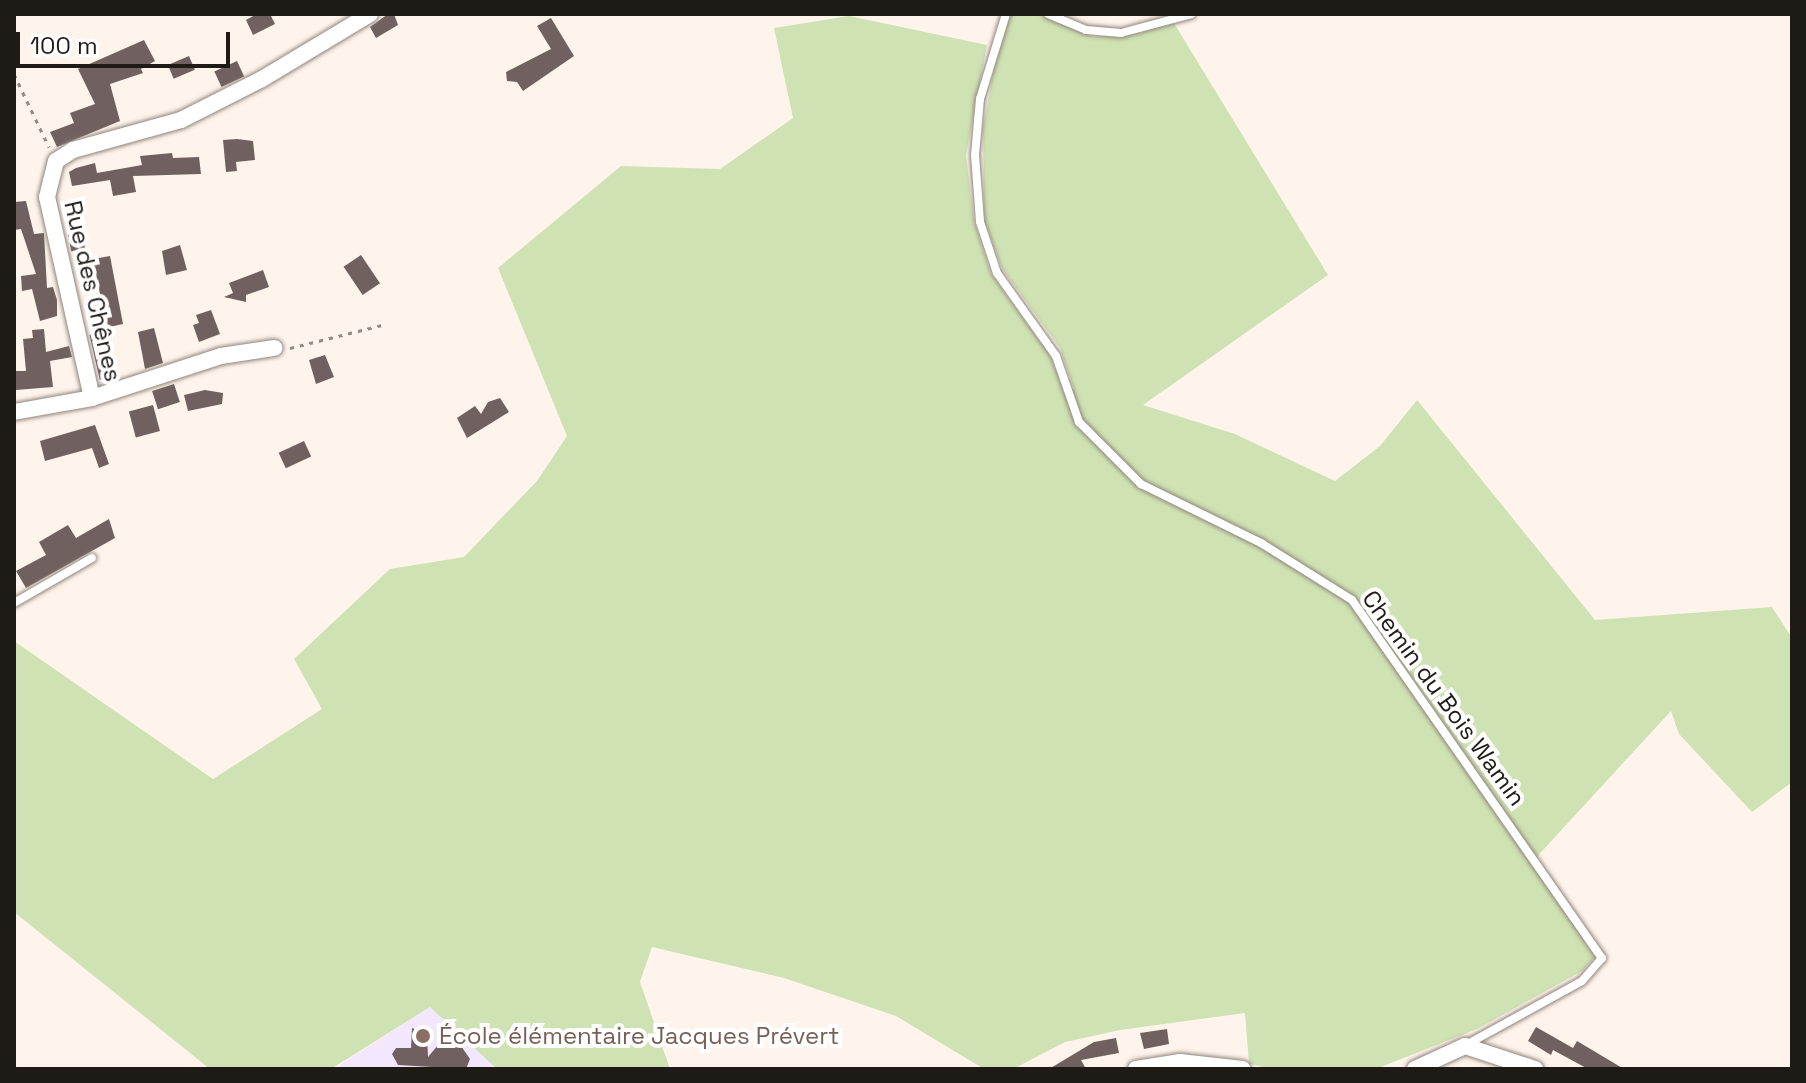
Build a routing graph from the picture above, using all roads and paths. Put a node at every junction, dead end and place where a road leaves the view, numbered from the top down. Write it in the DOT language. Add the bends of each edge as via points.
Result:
graph roads {
  1 [pos="370,14"];
  2 [pos="1006,14"];
  3 [pos="1048,14"];
  4 [pos="1192,14"];
  5 [pos="14,74"];
  6 [pos="56,161"];
  7 [pos="382,325"];
  8 [pos="274,348"];
  9 [pos="92,398"];
  10 [pos="14,412"];
  11 [pos="92,558"];
  12 [pos="14,603"];
  13 [pos="1465,1046"];
  14 [pos="1136,1069"];
  15 [pos="1243,1069"];
  16 [pos="1415,1069"];
  17 [pos="1535,1069"];
  1 -- 6 [label="street" via="181,120 73,150"];
  2 -- 13 [label="lane, Chemin du Bois Wamin" via="980,99 975,155 980,222 997,273 1056,356 1079,422 1141,484 1261,543 1352,600 1602,958 1582,981"];
  3 -- 4 [label="lane" via="1086,30 1121,33"];
  5 -- 6 [label="path"];
  6 -- 9 [label="street, Rue des Chênes" via="47,197"];
  7 -- 8 [label="path"];
  8 -- 9 [label="street" via="221,356"];
  9 -- 10 [label="street"];
  11 -- 12 [label="lane"];
  13 -- 16 [label="street"];
  13 -- 17 [label="street"];
  14 -- 15 [label="street" via="1180,1062"];
}
